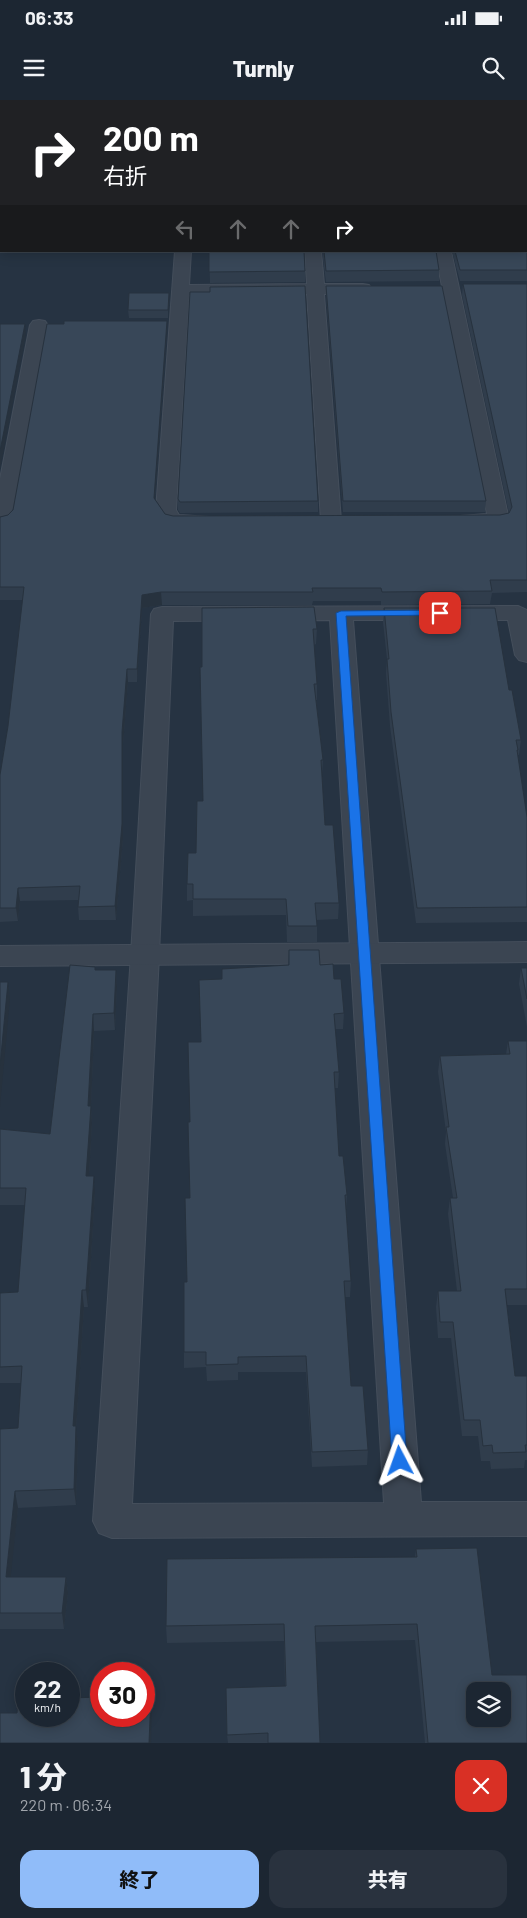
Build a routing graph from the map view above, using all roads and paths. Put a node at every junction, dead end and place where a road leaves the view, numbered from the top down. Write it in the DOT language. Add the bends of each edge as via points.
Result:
graph roads {
  1 [pos="182,252"];
  2 [pos="313,252"];
  3 [pos="443,252"];
  4 [pos="317,289"];
  5 [pos="384,289"];
  6 [pos="431,289"];
  7 [pos="450,289"];
  8 [pos="470,289"];
  9 [pos="180,290"];
  10 [pos="19,325"];
  11 [pos="38,325"];
  12 [pos="58,325"];
  13 [pos="157,325"];
  14 [pos="177,325"];
  15 [pos="450,520"];
  16 [pos="222,521"];
  17 [pos="331,521"];
  18 [pos="0,522"];
  19 [pos="341,613"];
  20 [pos="527,655"];
  21 [pos="527,952"];
  22 [pos="365,953"];
  23 [pos="145,954"];
  24 [pos="0,956"];
  25 [pos="527,1519"];
  26 [pos="404,1520"];
  1 -- 9 [label="street"];
  2 -- 4 [label="street"];
  3 -- 7 [label="street"];
  4 -- 5 [label="street"];
  4 -- 9 [label="street"];
  4 -- 17 [label="street"];
  6 -- 7 [label="street"];
  7 -- 8 [label="street"];
  7 -- 15 [label="street" via="499,520"];
  9 -- 14 [label="street"];
  10 -- 11 [label="street"];
  11 -- 12 [label="street"];
  11 -- 18 [label="street"];
  13 -- 14 [label="street"];
  14 -- 16 [label="street" via="166,510 173,522"];
  19 -- 20 [label="street" via="518,613"];
  19 -- 22 [label="street"];
  19 -- 23 [label="street" via="162,614"];
  21 -- 22 [label="street"];
  22 -- 23 [label="street"];
  22 -- 26 [label="street"];
  23 -- 24 [label="street"];
  23 -- 26 [label="street" via="112,1521"];
  25 -- 26 [label="street"];
}
